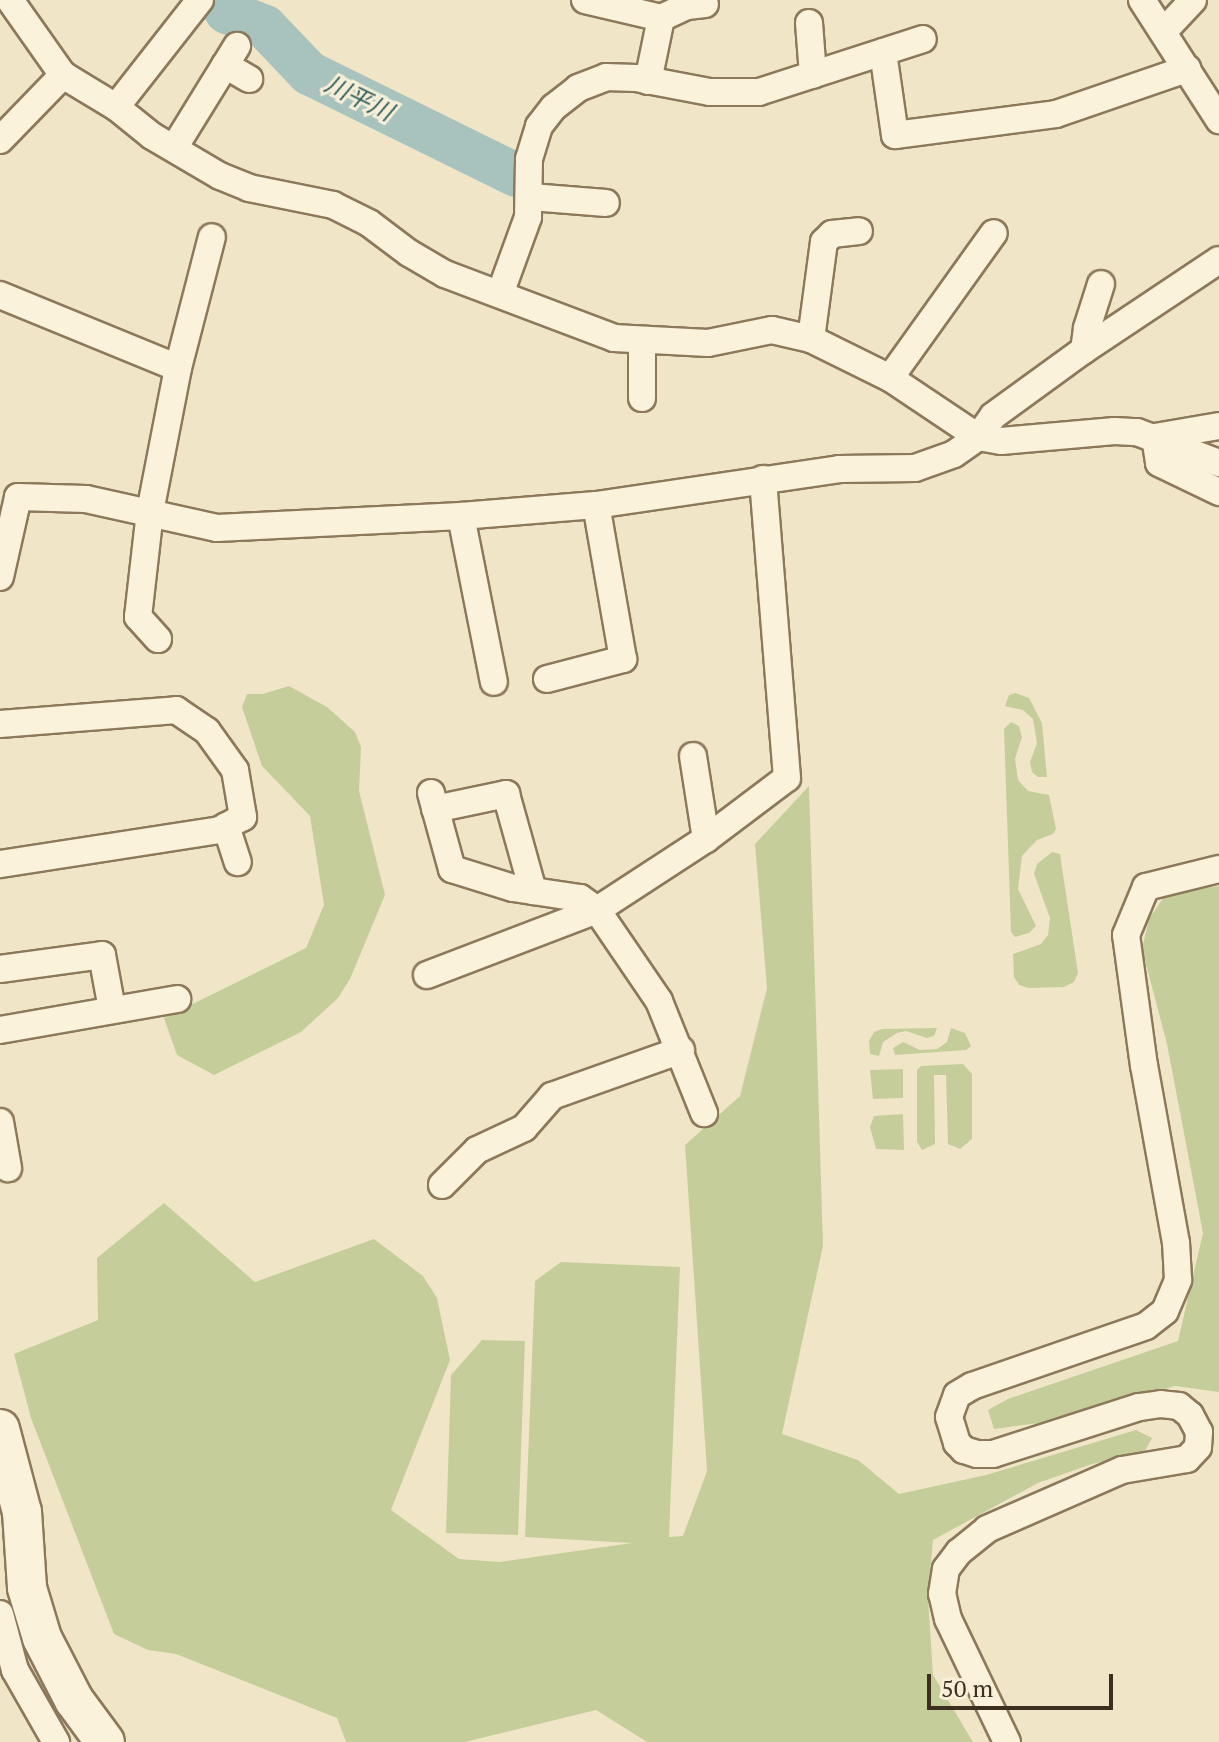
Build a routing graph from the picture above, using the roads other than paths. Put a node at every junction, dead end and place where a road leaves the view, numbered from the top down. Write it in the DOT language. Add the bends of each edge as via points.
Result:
graph roads {
  1 [pos="10,0"];
  2 [pos="200,0"];
  3 [pos="585,0"];
  4 [pos="1142,0"];
  5 [pos="1193,0"];
  6 [pos="705,4"];
  7 [pos="661,18"];
  8 [pos="809,23"];
  9 [pos="1165,30"];
  10 [pos="923,39"];
  11 [pos="883,52"];
  12 [pos="1187,69"];
  13 [pos="63,75"];
  14 [pos="813,75"];
  15 [pos="249,79"];
  16 [pos="648,81"];
  17 [pos="116,107"];
  18 [pos="1219,120"];
  19 [pos="0,140"];
  20 [pos="174,148"];
  21 [pos="531,197"];
  22 [pos="606,203"];
  23 [pos="859,231"];
  24 [pos="994,233"];
  25 [pos="212,237"];
  26 [pos="1219,260"];
  27 [pos="1101,284"];
  28 [pos="500,294"];
  29 [pos="0,295"];
  30 [pos="811,339"];
  31 [pos="642,341"];
  32 [pos="1084,350"];
  33 [pos="178,368"];
  34 [pos="890,378"];
  35 [pos="642,398"];
  36 [pos="1219,426"];
  37 [pos="978,437"];
  38 [pos="1155,437"];
  39 [pos="1219,463"];
  40 [pos="763,479"];
  41 [pos="1219,492"];
  42 [pos="9,496"];
  43 [pos="596,505"];
  44 [pos="150,512"];
  45 [pos="461,516"];
  46 [pos="0,577"];
  47 [pos="158,639"];
  48 [pos="547,679"];
  49 [pos="494,682"];
  50 [pos="0,724"];
  51 [pos="693,756"];
  52 [pos="226,826"];
  53 [pos="706,839"];
  54 [pos="238,862"];
  55 [pos="0,864"];
  56 [pos="1219,869"];
  57 [pos="533,891"];
  58 [pos="597,910"];
  59 [pos="0,969"];
  60 [pos="427,975"];
  61 [pos="177,999"];
  62 [pos="112,1009"];
  63 [pos="0,1030"];
  64 [pos="681,1050"];
  65 [pos="704,1113"];
  66 [pos="0,1122"];
  67 [pos="8,1168"];
  68 [pos="442,1185"];
  69 [pos="0,1429"];
  70 [pos="0,1614"];
  71 [pos="56,1742"];
  72 [pos="105,1742"];
  73 [pos="1007,1742"];
  1 -- 13 [label="street"];
  2 -- 17 [label="street"];
  3 -- 7 [label="street"];
  4 -- 9 [label="street"];
  5 -- 9 [label="street"];
  6 -- 7 [label="street"];
  7 -- 16 [label="street"];
  8 -- 14 [label="street"];
  9 -- 12 [label="street"];
  10 -- 11 [label="street"];
  11 -- 12 [label="street" via="895,135 1056,114"];
  11 -- 14 [label="street"];
  12 -- 18 [label="street"];
  13 -- 17 [label="street"];
  13 -- 19 [label="street"];
  14 -- 16 [label="street" via="759,92 710,92"];
  15 -- 20 [label="street" via="231,55"];
  16 -- 21 [label="street" via="606,77 578,88 554,107 539,126 529,159"];
  17 -- 20 [label="street"];
  20 -- 28 [label="street" via="249,188 333,205 445,274"];
  21 -- 22 [label="street"];
  21 -- 28 [label="street"];
  23 -- 30 [label="street" via="832,234 824,242"];
  24 -- 34 [label="street"];
  25 -- 33 [label="street"];
  26 -- 32 [label="street"];
  27 -- 32 [label="street"];
  28 -- 31 [label="street" via="614,338"];
  29 -- 33 [label="street"];
  30 -- 31 [label="street" via="772,330 708,343"];
  30 -- 34 [label="street"];
  31 -- 35 [label="street"];
  32 -- 37 [label="street" via="993,416"];
  33 -- 44 [label="street"];
  34 -- 37 [label="street"];
  36 -- 38 [label="street"];
  37 -- 38 [label="street" via="1001,441 1115,431"];
  37 -- 40 [label="street" via="954,454 915,468 839,469"];
  38 -- 39 [label="street"];
  38 -- 41 [label="street" via="1159,463"];
  40 -- 43 [label="street"];
  40 -- 53 [label="street" via="787,778"];
  42 -- 44 [label="street" via="86,499"];
  42 -- 46 [label="street"];
  43 -- 45 [label="street"];
  43 -- 48 [label="street" via="623,659"];
  44 -- 45 [label="street" via="217,528"];
  44 -- 47 [label="street" via="138,617"];
  45 -- 49 [label="street"];
  50 -- 52 [label="street" via="176,710 207,731 235,770 243,817"];
  51 -- 53 [label="street"];
  52 -- 54 [label="street"];
  52 -- 55 [label="street"];
  53 -- 58 [label="street"];
  56 -- 73 [label="street" via="1146,887 1126,935 1176,1243 1178,1280 1165,1311 1146,1326 972,1386 957,1395 949,1417 957,1443 977,1454 993,1454 1161,1404 1179,1406 1199,1432 1198,1447 1187,1459 1122,1470 987,1529 946,1569 942,1594 948,1619"];
  57 -- 57 [label="street" via="452,869 433,801 506,794"];
  57 -- 58 [label="street" via="580,898"];
  58 -- 60 [label="street"];
  58 -- 64 [label="street" via="659,1001"];
  59 -- 62 [label="street" via="102,955"];
  61 -- 62 [label="street"];
  62 -- 63 [label="street"];
  64 -- 65 [label="street"];
  64 -- 68 [label="street" via="552,1096 524,1128 477,1150"];
  66 -- 67 [label="street"];
  69 -- 72 [label="main road" via="22,1512 27,1588 42,1638 74,1700"];
  70 -- 71 [label="street" via="15,1670"];
}
